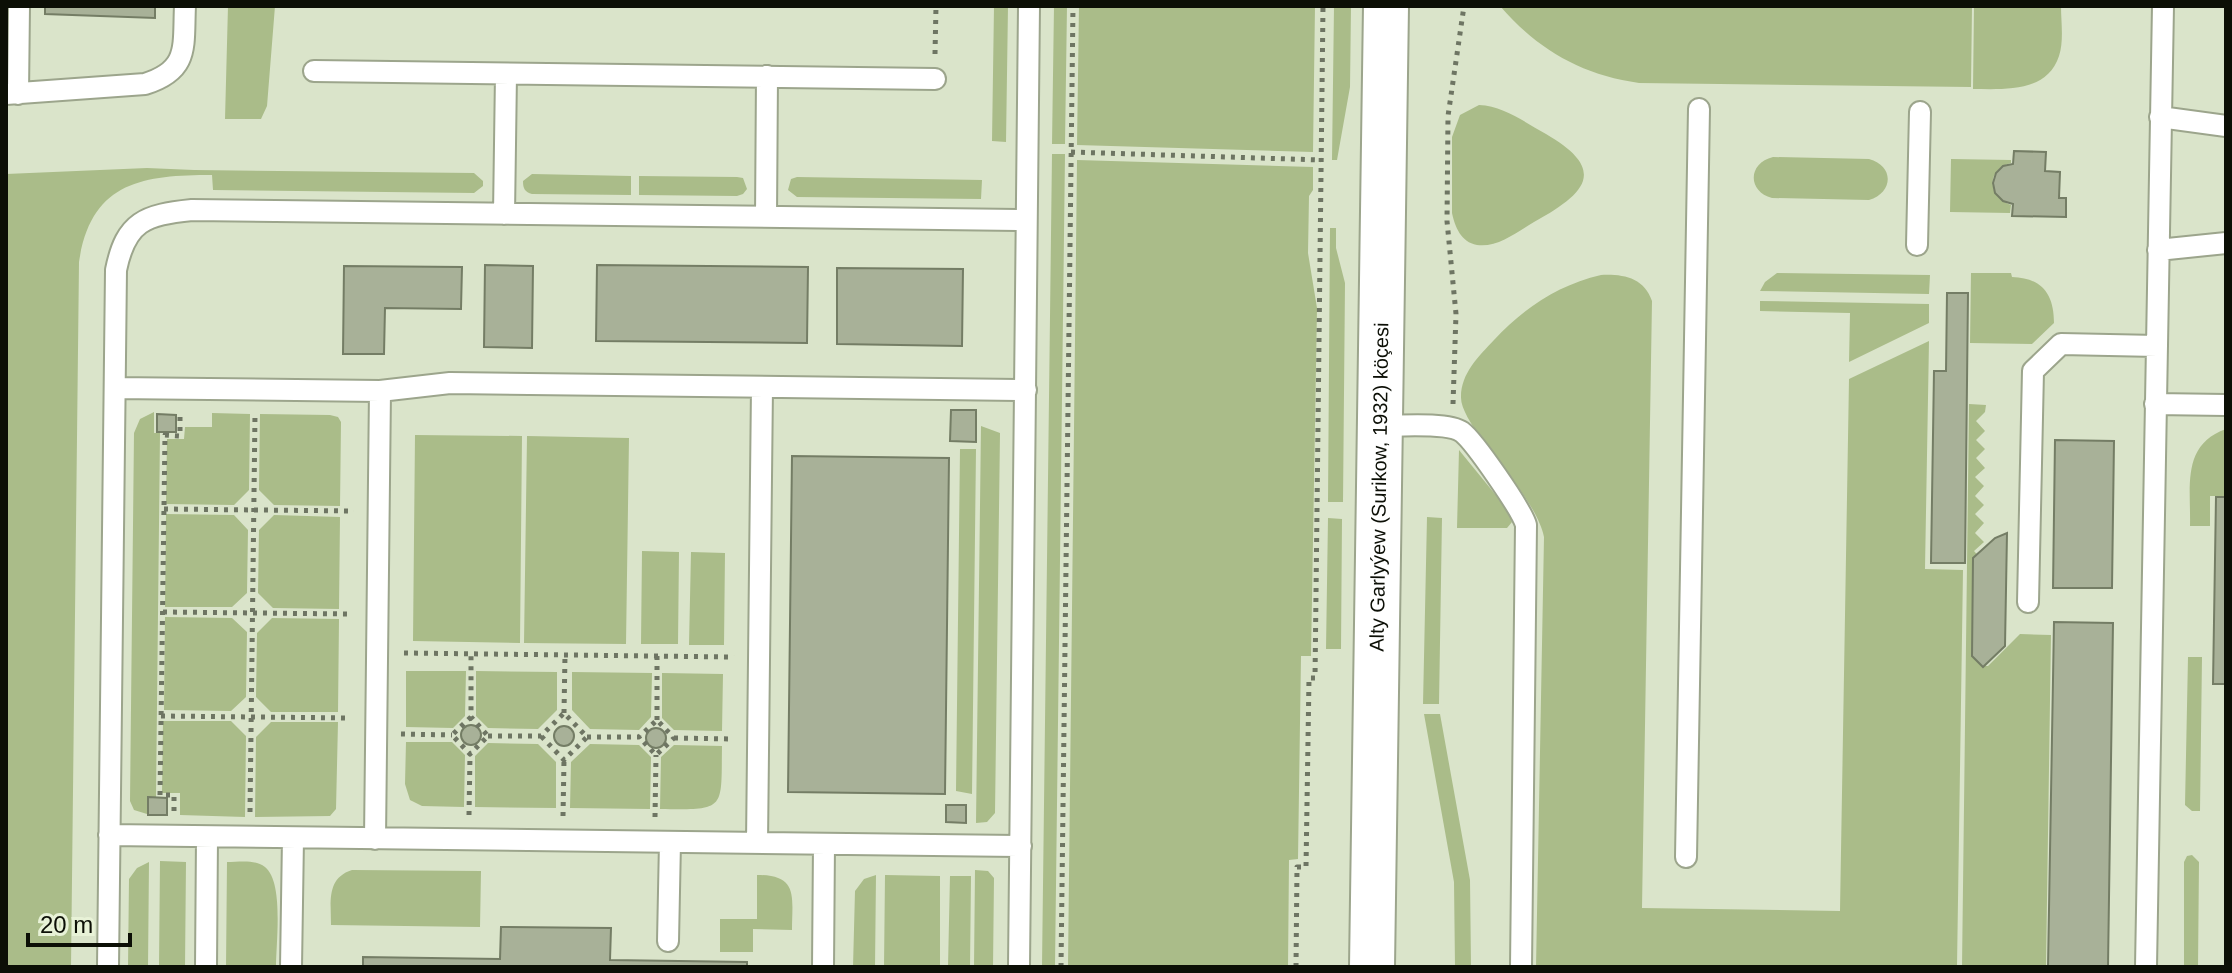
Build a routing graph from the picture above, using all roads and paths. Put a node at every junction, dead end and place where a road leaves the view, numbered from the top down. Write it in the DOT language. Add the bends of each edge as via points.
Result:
graph roads {
  1 [pos="19,6"];
  2 [pos="185,6"];
  3 [pos="936,6"];
  4 [pos="1029,6"];
  5 [pos="1073,6"];
  6 [pos="1323,6"];
  7 [pos="1386,6"];
  8 [pos="1464,6"];
  9 [pos="2163,6"];
  10 [pos="314,71"];
  11 [pos="506,74"];
  12 [pos="767,76"];
  13 [pos="935,79"];
  14 [pos="12,94"];
  15 [pos="1699,109"];
  16 [pos="1920,112"];
  17 [pos="2160,117"];
  18 [pos="2226,126"];
  19 [pos="1071,152"];
  20 [pos="1321,160"];
  21 [pos="504,214"];
  22 [pos="766,217"];
  23 [pos="1026,220"];
  24 [pos="2226,243"];
  25 [pos="1917,245"];
  26 [pos="2158,250"];
  27 [pos="2157,346"];
  28 [pos="762,387"];
  29 [pos="115,388"];
  30 [pos="1026,390"];
  31 [pos="380,391"];
  32 [pos="2155,404"];
  33 [pos="2226,405"];
  34 [pos="180,412"];
  35 [pos="255,414"];
  36 [pos="1380,426"];
  37 [pos="1452,429"];
  38 [pos="164,509"];
  39 [pos="254,510"];
  40 [pos="340,511"];
  41 [pos="2028,602"];
  42 [pos="162,612"];
  43 [pos="252,613"];
  44 [pos="339,614"];
  45 [pos="377,652"];
  46 [pos="471,653"];
  47 [pos="565,655"];
  48 [pos="657,656"];
  49 [pos="759,657"];
  50 [pos="564,713"];
  51 [pos="161,716"];
  52 [pos="251,716"];
  53 [pos="338,717"];
  54 [pos="471,717"];
  55 [pos="657,720"];
  56 [pos="406,734"];
  57 [pos="452,735"];
  58 [pos="488,736"];
  59 [pos="541,736"];
  60 [pos="587,737"];
  61 [pos="639,737"];
  62 [pos="674,738"];
  63 [pos="722,738"];
  64 [pos="470,754"];
  65 [pos="656,755"];
  66 [pos="564,760"];
  67 [pos="563,808"];
  68 [pos="469,809"];
  69 [pos="655,809"];
  70 [pos="174,816"];
  71 [pos="250,817"];
  72 [pos="109,835"];
  73 [pos="207,837"];
  74 [pos="293,838"];
  75 [pos="375,839"];
  76 [pos="670,842"];
  77 [pos="757,843"];
  78 [pos="824,844"];
  79 [pos="1021,846"];
  80 [pos="1686,857"];
  81 [pos="668,941"];
  82 [pos="1372,963"];
  83 [pos="108,967"];
  84 [pos="206,967"];
  85 [pos="291,967"];
  86 [pos="823,967"];
  87 [pos="1019,967"];
  88 [pos="1061,967"];
  89 [pos="1296,967"];
  90 [pos="1521,967"];
  91 [pos="2146,967"];
  1 -- 14 [label="lane"];
  2 -- 14 [label="lane" via="180,60 166,78"];
  3 -- 13 [label="path"];
  4 -- 23 [label="lane"];
  5 -- 19 [label="path"];
  6 -- 20 [label="path"];
  7 -- 36 [label="street, Alty Garlyýew (Surikow, 1932) köçesi"];
  8 -- 37 [label="path" via="1448,116 1447,221 1456,314"];
  9 -- 17 [label="lane"];
  10 -- 11 [label="lane"];
  11 -- 12 [label="lane"];
  11 -- 21 [label="lane"];
  12 -- 13 [label="lane"];
  12 -- 22 [label="lane"];
  15 -- 80 [label="lane"];
  16 -- 25 [label="lane"];
  17 -- 18 [label="lane"];
  17 -- 26 [label="lane"];
  19 -- 20 [label="path"];
  19 -- 88 [label="path"];
  20 -- 89 [label="path" via="1315,678 1309,678 1306,867 1297,867"];
  21 -- 22 [label="lane"];
  21 -- 29 [label="lane" via="192,210 143,220 130,230 116,270"];
  22 -- 23 [label="lane"];
  23 -- 30 [label="lane"];
  24 -- 26 [label="lane"];
  26 -- 27 [label="lane"];
  27 -- 32 [label="lane"];
  27 -- 41 [label="lane" via="2061,344 2033,371"];
  28 -- 30 [label="lane"];
  28 -- 31 [label="lane" via="450,383"];
  28 -- 49 [label="lane"];
  29 -- 31 [label="lane"];
  29 -- 72 [label="lane"];
  30 -- 79 [label="lane"];
  31 -- 45 [label="lane"];
  32 -- 33 [label="lane"];
  32 -- 91 [label="lane"];
  34 -- 38 [label="path" via="180,436 165,435"];
  35 -- 39 [label="path"];
  36 -- 37 [label="lane"];
  36 -- 82 [label="street, Alty Garlyýew (Surikow, 1932) köçesi"];
  37 -- 90 [label="lane" via="1461,432 1507,491 1526,525"];
  38 -- 39 [label="path"];
  38 -- 42 [label="path"];
  39 -- 40 [label="path"];
  39 -- 43 [label="path"];
  42 -- 43 [label="path"];
  42 -- 51 [label="path"];
  43 -- 44 [label="path"];
  43 -- 52 [label="path"];
  45 -- 46 [label="path"];
  45 -- 75 [label="lane"];
  46 -- 47 [label="path"];
  46 -- 54 [label="path"];
  47 -- 48 [label="path"];
  47 -- 50 [label="path"];
  48 -- 49 [label="path"];
  48 -- 55 [label="path"];
  49 -- 77 [label="lane"];
  50 -- 59 [label="path"];
  50 -- 60 [label="path"];
  51 -- 52 [label="path"];
  51 -- 70 [label="path" via="160,795 174,795"];
  52 -- 53 [label="path"];
  52 -- 71 [label="path"];
  54 -- 57 [label="path"];
  54 -- 58 [label="path"];
  55 -- 61 [label="path"];
  55 -- 62 [label="path"];
  56 -- 57 [label="path"];
  57 -- 64 [label="path"];
  58 -- 59 [label="path"];
  58 -- 64 [label="path"];
  59 -- 66 [label="path"];
  60 -- 61 [label="path"];
  60 -- 66 [label="path"];
  61 -- 65 [label="path"];
  62 -- 63 [label="path"];
  62 -- 65 [label="path"];
  64 -- 68 [label="path"];
  65 -- 69 [label="path"];
  66 -- 67 [label="path"];
  72 -- 73 [label="lane"];
  72 -- 83 [label="lane"];
  73 -- 74 [label="lane"];
  73 -- 84 [label="lane"];
  74 -- 75 [label="lane"];
  74 -- 85 [label="lane"];
  75 -- 76 [label="lane"];
  76 -- 77 [label="lane"];
  76 -- 81 [label="lane"];
  77 -- 78 [label="lane"];
  78 -- 79 [label="lane"];
  78 -- 86 [label="lane"];
  79 -- 87 [label="lane"];
}
